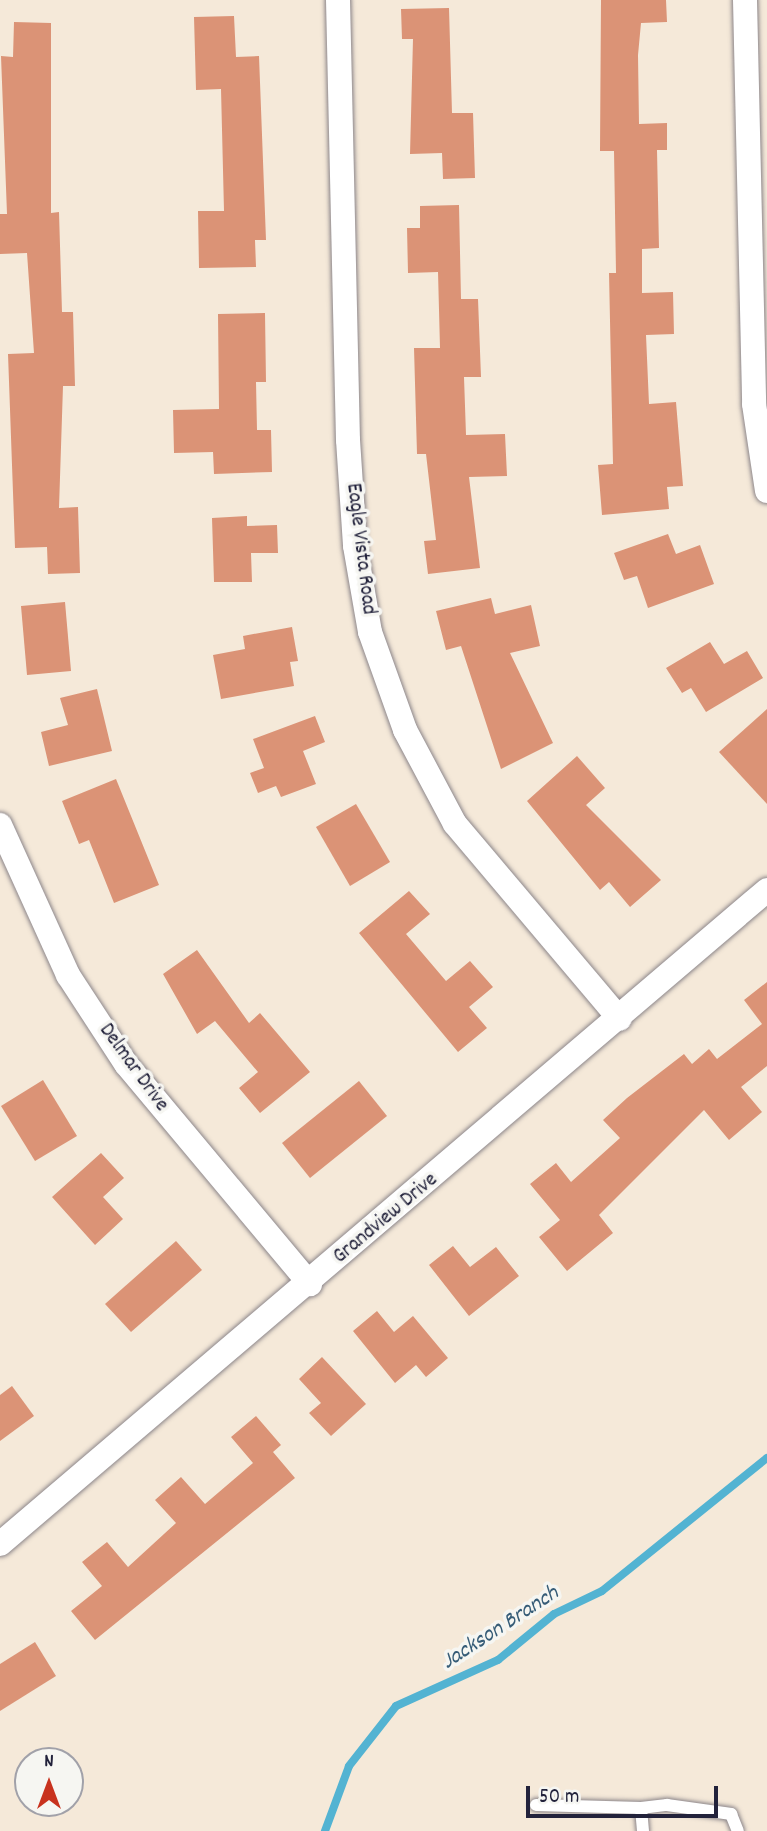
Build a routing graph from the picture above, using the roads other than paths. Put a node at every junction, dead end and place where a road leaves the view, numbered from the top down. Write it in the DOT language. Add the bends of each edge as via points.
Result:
graph roads {
  1 [pos="338,0"];
  2 [pos="745,0"];
  3 [pos="767,491"];
  4 [pos="0,825"];
  5 [pos="767,890"];
  6 [pos="620,1019"];
  7 [pos="310,1284"];
  8 [pos="0,1544"];
  9 [pos="536,1805"];
  10 [pos="641,1808"];
  11 [pos="643,1831"];
  12 [pos="738,1831"];
  1 -- 6 [label="street, Eagle Vista Road" via="348,440 355,546 370,632 405,730 455,824"];
  2 -- 3 [label="street" via="754,404"];
  4 -- 7 [label="street, Delmar Drive" via="68,975 126,1064"];
  5 -- 6 [label="street, Grandview Drive"];
  6 -- 7 [label="street, Grandview Drive"];
  7 -- 8 [label="street, Grandview Drive"];
  9 -- 10 [label="lane"];
  10 -- 11 [label="lane"];
  10 -- 12 [label="lane" via="667,1805 730,1814"];
}
